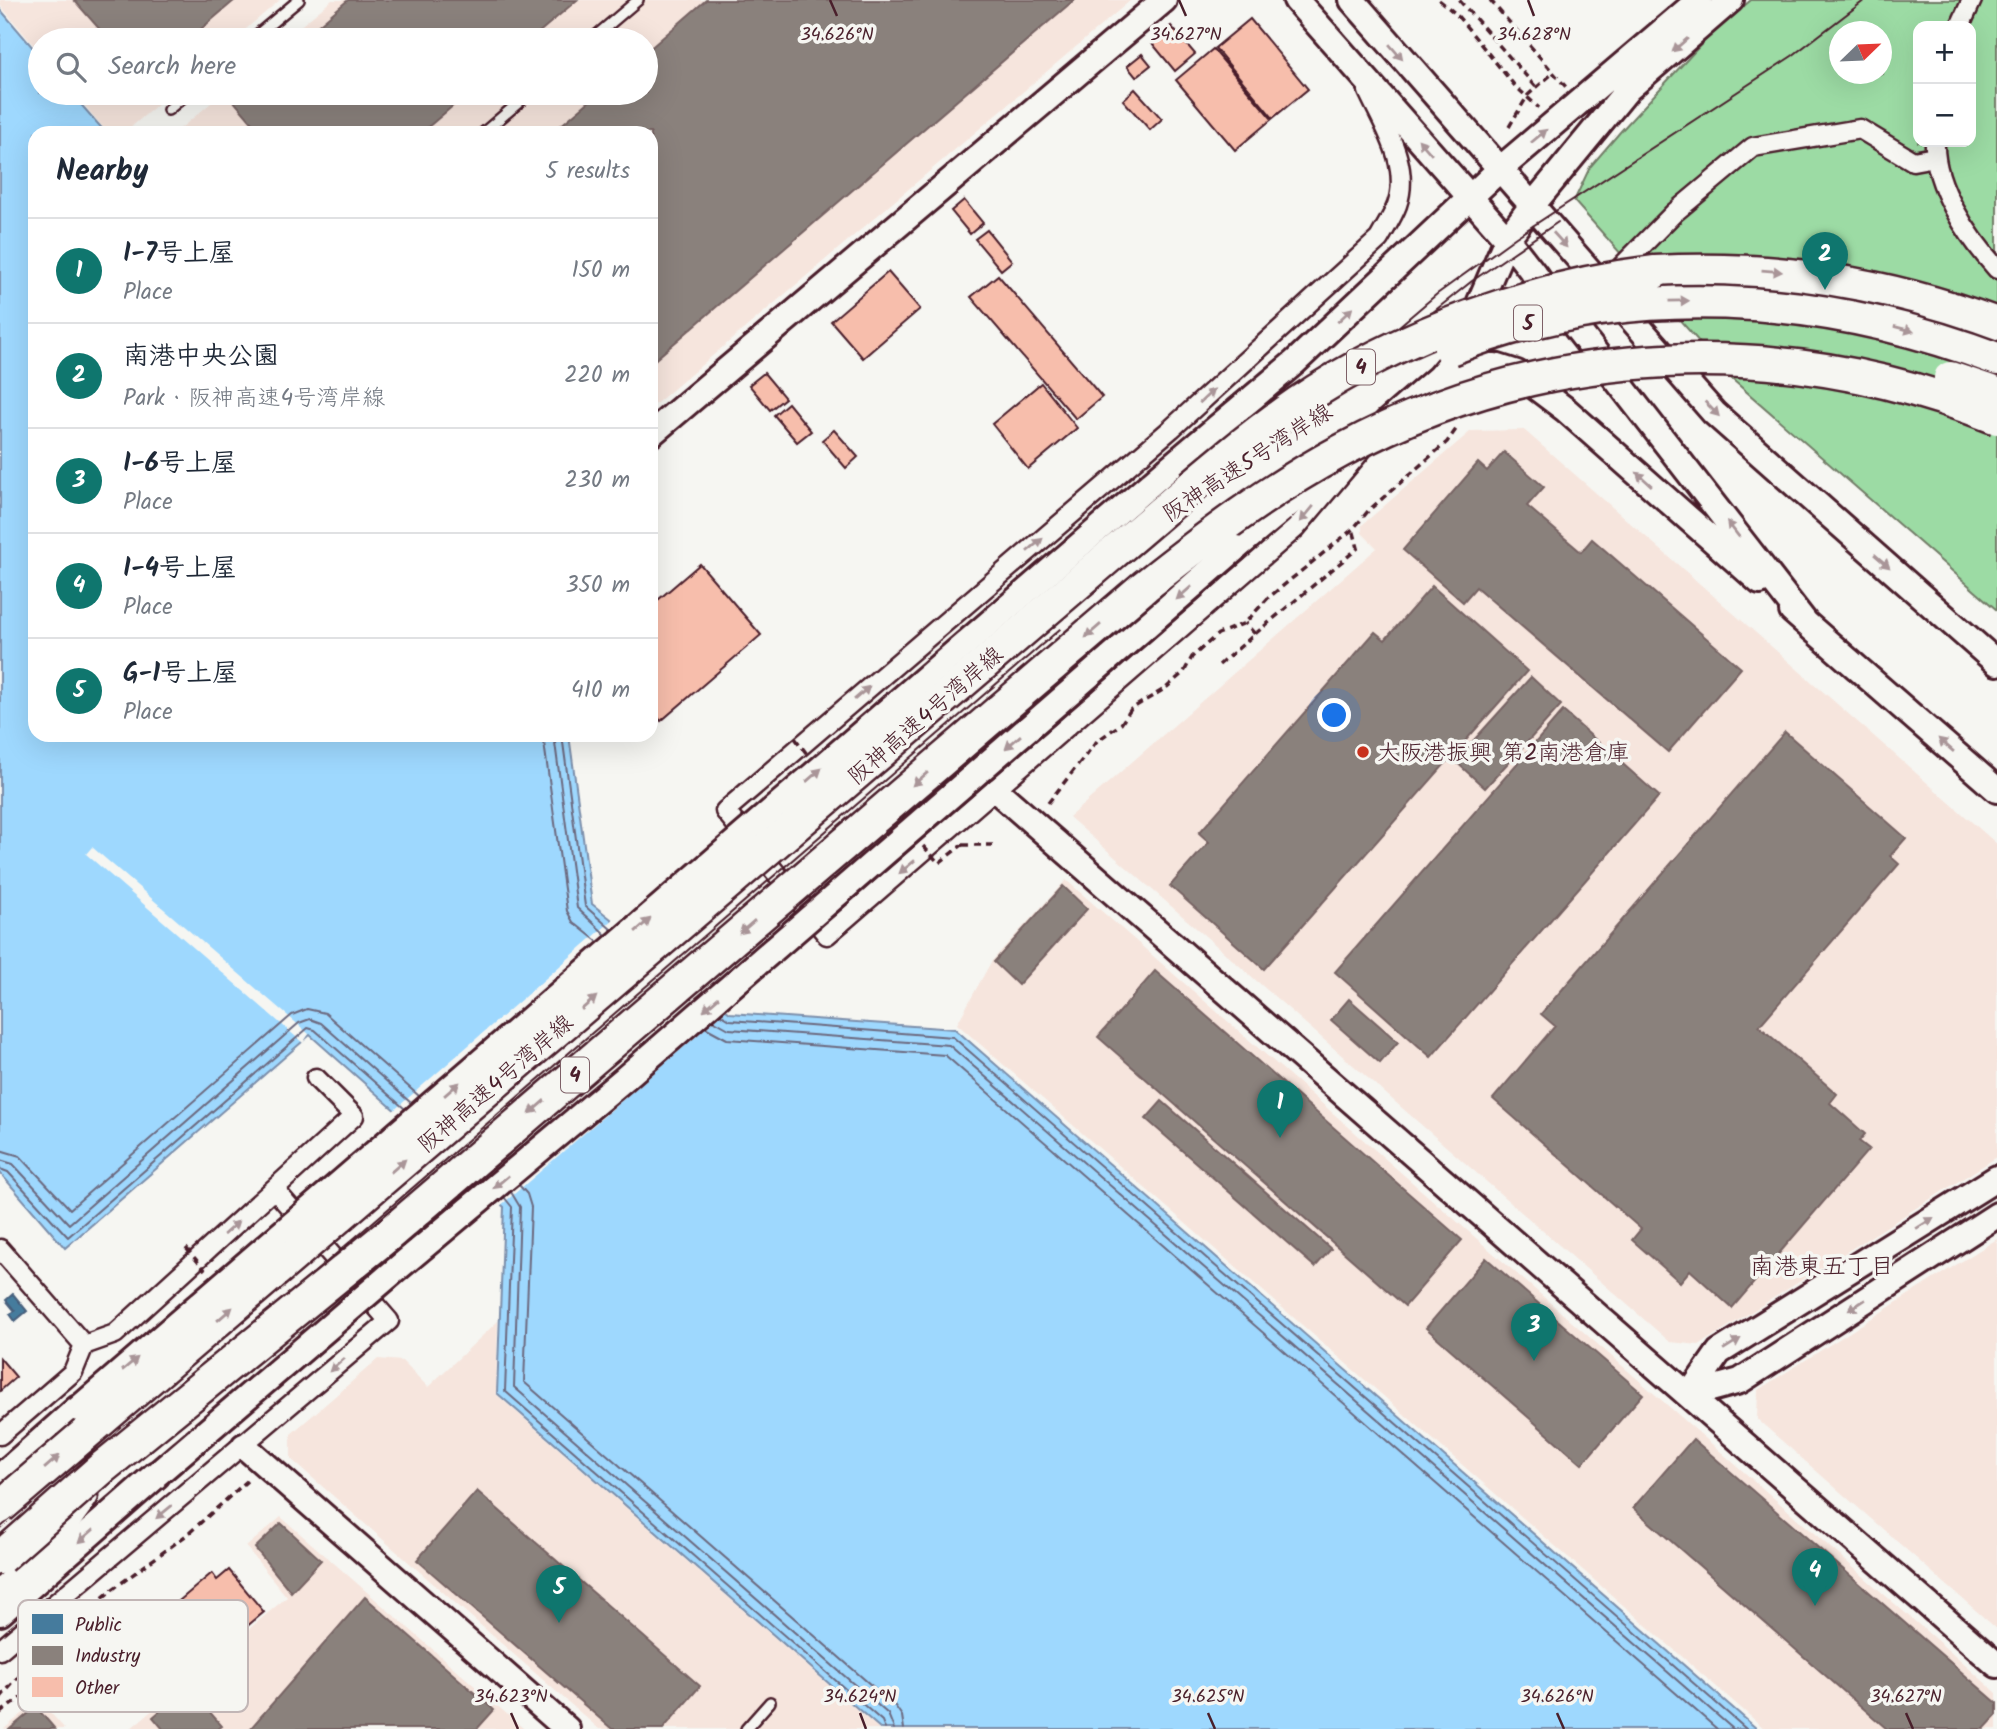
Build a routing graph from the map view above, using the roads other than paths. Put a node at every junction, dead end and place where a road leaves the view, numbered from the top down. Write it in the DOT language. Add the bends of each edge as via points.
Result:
graph roads {
  1 [pos="299,0"];
  2 [pos="638,0"];
  3 [pos="1164,0"];
  4 [pos="1296,0"];
  5 [pos="1352,0"];
  6 [pos="1699,0"];
  7 [pos="1731,0"];
  8 [pos="1972,0"];
  9 [pos="1962,21"];
  10 [pos="265,28"];
  11 [pos="605,28"];
  12 [pos="1361,74"];
  13 [pos="174,105"];
  14 [pos="516,105"];
  15 [pos="168,110"];
  16 [pos="491,126"];
  17 [pos="1935,149"];
  18 [pos="1499,170"];
  19 [pos="1470,198"];
  20 [pos="1531,207"];
  21 [pos="1507,239"];
  22 [pos="1620,268"];
  23 [pos="1997,269"];
  24 [pos="1997,324"];
  25 [pos="1997,359"];
  26 [pos="1439,377"];
  27 [pos="1997,394"];
  28 [pos="1997,418"];
  29 [pos="1383,425"];
  30 [pos="658,428"];
  31 [pos="1112,554"];
  32 [pos="1144,586"];
  33 [pos="1805,622"];
  34 [pos="1997,663"];
  35 [pos="1997,790"];
  36 [pos="997,791"];
  37 [pos="316,1078"];
  38 [pos="1997,1178"];
  39 [pos="274,1189"];
  40 [pos="1997,1215"];
  41 [pos="0,1249"];
  42 [pos="84,1345"];
  43 [pos="1689,1395"];
  44 [pos="78,1409"];
  45 [pos="0,1435"];
  46 [pos="244,1446"];
  47 [pos="102,1468"];
  48 [pos="156,1475"];
  49 [pos="0,1478"];
  50 [pos="0,1507"];
  51 [pos="0,1558"];
  52 [pos="0,1597"];
  53 [pos="57,1600"];
  54 [pos="0,1612"];
  55 [pos="1997,1665"];
  56 [pos="770,1702"];
  57 [pos="567,1729"];
  58 [pos="746,1729"];
  1 -- 10 [label="lane"];
  2 -- 11 [label="lane"];
  3 -- 30 [label="street"];
  4 -- 12 [label="street"];
  5 -- 18 [label="street, one-way"];
  18 -- 6 [label="street, one-way"];
  7 -- 20 [label="street, one-way" via="1628,89"];
  8 -- 9 [label="street"];
  19 -- 12 [label="street, one-way"];
  36 -- 12 [label="street, one-way" via="827,935 725,811 1171,429 1379,239 1397,206 1402,183 1397,154"];
  13 -- 15 [label="lane"];
  14 -- 16 [label="lane"];
  17 -- 22 [label="street" via="1913,161 1860,129 1753,147 1674,213"];
  17 -- 23 [label="street" via="1959,218"];
  18 -- 19 [label="street"];
  18 -- 20 [label="street"];
  19 -- 21 [label="street"];
  44 -- 19 [label="street, one-way, bridge" via="1295,362"];
  20 -- 21 [label="street"];
  20 -- 34 [label="street, one-way" via="1714,413"];
  21 -- 26 [label="street" via="1456,356"];
  33 -- 21 [label="street, one-way"];
  31 -- 24 [label="highway, 阪神高速4号湾岸線 / 4, one-way, bridge" via="1270,424 1327,385 1419,339 1556,289 1655,272 1775,271 1885,291"];
  31 -- 25 [label="highway, 阪神高速5号湾岸線 / 5, one-way, bridge" via="1281,436 1358,390 1476,339 1551,317 1639,303 1738,303 1814,311 1896,327"];
  26 -- 29 [label="street"];
  33 -- 26 [label="street, one-way" via="1538,386 1495,366"];
  27 -- 32 [label="highway, 阪神高速5号湾岸線 / 5, bridge" via="1894,363 1790,345 1669,340 1535,360 1458,386 1339,439 1234,509"];
  28 -- 32 [label="highway, 阪神高速4号湾岸線 / 4, bridge" via="1915,389 1802,365 1657,359 1552,373 1434,409 1343,449 1268,494"];
  29 -- 36 [label="street, one-way" via="1296,528"];
  29 -- 48 [label="street, one-way, bridge" via="624,1080"];
  50 -- 31 [label="highway, 阪神高速4号湾岸線 / 4, one-way, bridge"];
  32 -- 47 [label="highway, 阪神高速4号湾岸線 / 4, one-way, bridge" via="398,1226"];
  35 -- 33 [label="street, one-way"];
  36 -- 43 [label="street"];
  37 -- 39 [label="street" via="354,1116"];
  43 -- 38 [label="street, one-way" via="1718,1352"];
  42 -- 39 [label="street, one-way" via="115,1334"];
  39 -- 46 [label="street, one-way" via="389,1321"];
  40 -- 43 [label="street, one-way" via="1740,1381"];
  41 -- 42 [label="street"];
  42 -- 45 [label="street" via="73,1372"];
  43 -- 55 [label="street"];
  44 -- 49 [label="main road"];
  46 -- 53 [label="street, one-way"];
  46 -- 57 [label="street"];
  47 -- 51 [label="highway, 阪神高速4号湾岸線 / 4, bridge"];
  47 -- 52 [label="highway, bridge" via="23,1576"];
  48 -- 54 [label="main road, one-way"];
  56 -- 58 [label="lane"];
}
